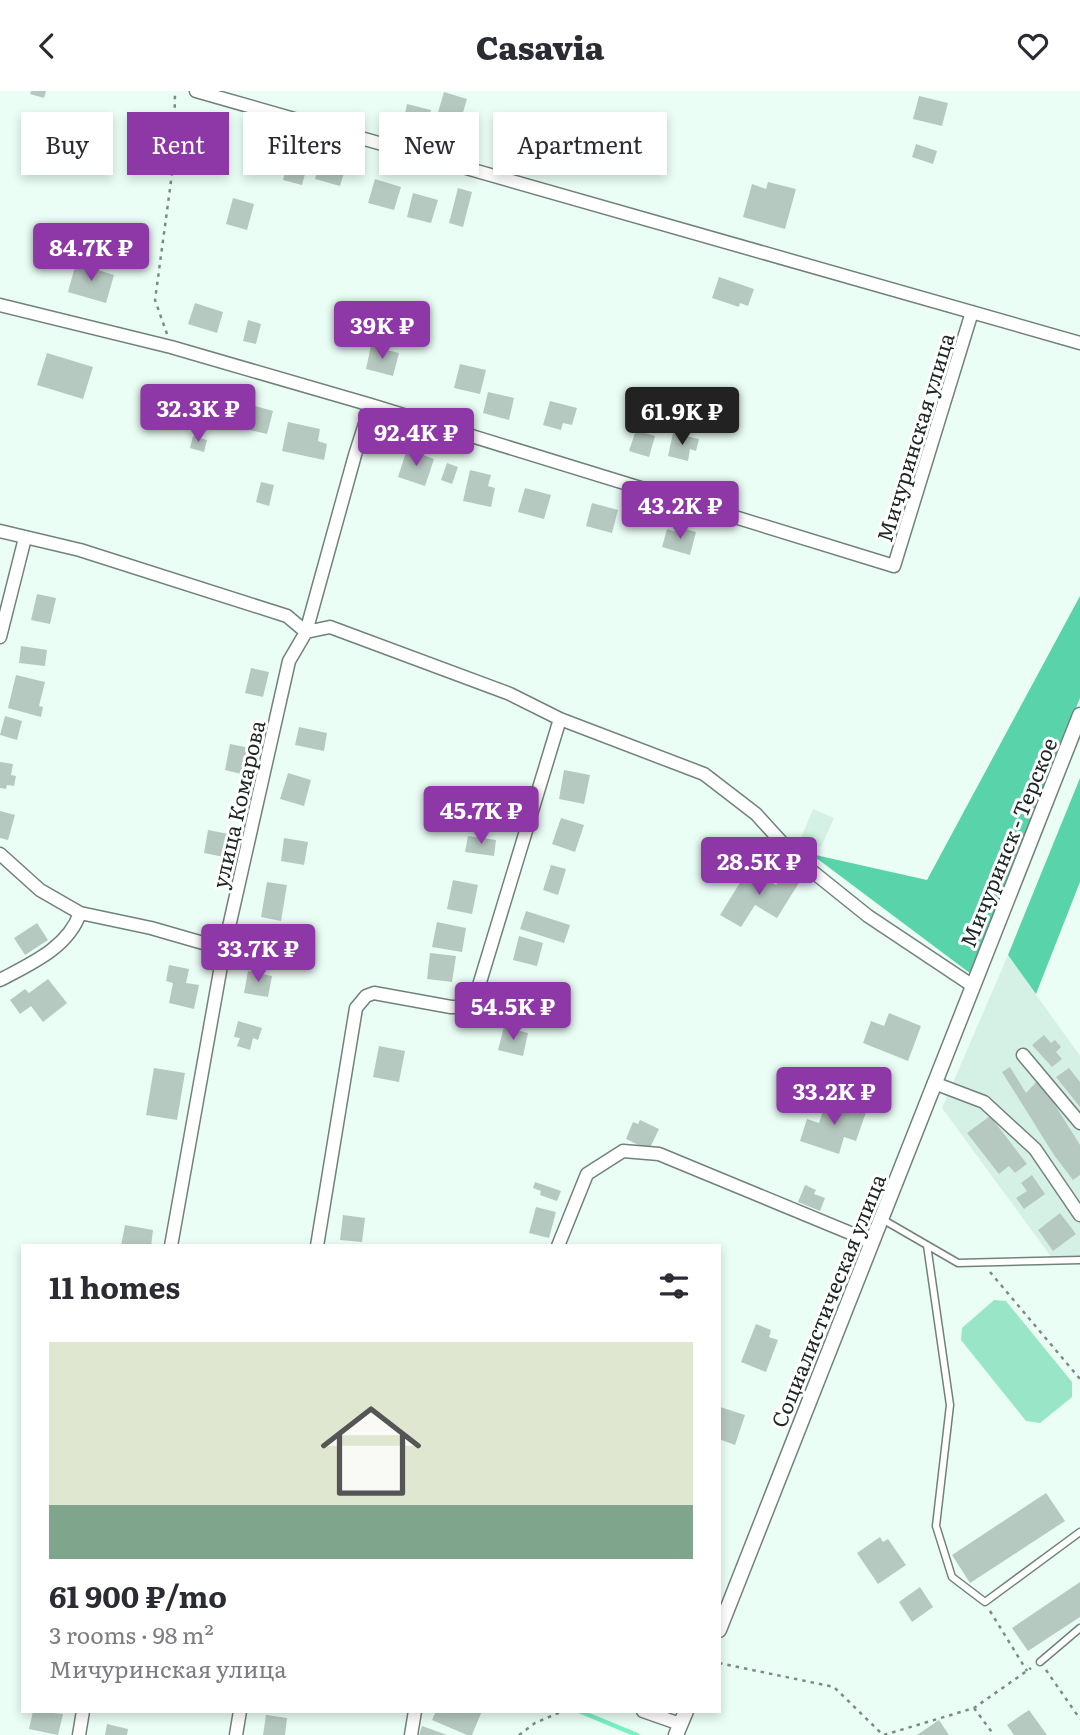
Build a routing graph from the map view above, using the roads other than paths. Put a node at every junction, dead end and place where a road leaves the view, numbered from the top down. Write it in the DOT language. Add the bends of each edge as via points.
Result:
graph roads {
  1 [pos="196,91"];
  2 [pos="0,305"];
  3 [pos="972,312"];
  4 [pos="1080,343"];
  5 [pos="371,405"];
  6 [pos="0,531"];
  7 [pos="25,538"];
  8 [pos="306,632"];
  9 [pos="0,637"];
  10 [pos="1080,715"];
  11 [pos="560,719"];
  12 [pos="0,854"];
  13 [pos="80,913"];
  14 [pos="224,949"];
  15 [pos="0,980"];
  16 [pos="972,986"];
  17 [pos="1023,1055"];
  18 [pos="934,1083"];
  19 [pos="1080,1123"];
  20 [pos="1080,1215"];
  21 [pos="882,1219"];
  22 [pos="872,1242"];
  23 [pos="172,1244"];
  24 [pos="317,1244"];
  25 [pos="559,1244"];
  26 [pos="927,1245"];
  27 [pos="1080,1260"];
  28 [pos="1080,1532"];
  29 [pos="721,1625"];
  30 [pos="1080,1628"];
  31 [pos="1040,1662"];
  32 [pos="83,1713"];
  33 [pos="240,1713"];
  34 [pos="415,1713"];
  35 [pos="649,1713"];
  36 [pos="681,1724"];
  37 [pos="79,1735"];
  38 [pos="236,1735"];
  39 [pos="411,1735"];
  1 -- 3 [label="street, Мичуринская улица"];
  2 -- 5 [label="street, Мичуринская улица" via="171,347"];
  3 -- 4 [label="street, Мичуринская улица"];
  3 -- 5 [label="street, Мичуринская улица" via="894,566"];
  5 -- 8 [label="street, улица Комарова"];
  6 -- 7 [label="street"];
  7 -- 8 [label="street" via="80,550 287,616"];
  7 -- 9 [label="street"];
  8 -- 11 [label="street" via="330,627 510,694"];
  8 -- 14 [label="street, улица Комарова" via="289,661"];
  10 -- 16 [label="street, Мичуринск - Терское"];
  11 -- 16 [label="street" via="704,775 756,814 797,859 868,916"];
  11 -- 24 [label="street" via="477,992 461,1007 374,993 356,1009"];
  12 -- 13 [label="street" via="40,890"];
  13 -- 14 [label="street"];
  13 -- 15 [label="street" via="67,937 38,960"];
  14 -- 23 [label="street, улица Комарова"];
  16 -- 18 [label="street, Социалистическая улица"];
  17 -- 19 [label="street"];
  18 -- 20 [label="street" via="984,1102 1035,1149"];
  18 -- 21 [label="street, Социалистическая улица"];
  21 -- 22 [label="street, Социалистическая улица"];
  21 -- 26 [label="lane"];
  22 -- 25 [label="street" via="659,1154 623,1151 587,1174"];
  22 -- 29 [label="street, Социалистическая улица"];
  26 -- 27 [label="lane" via="958,1263"];
  26 -- 28 [label="lane" via="950,1405 936,1526 952,1577 985,1602"];
  30 -- 31 [label="lane"];
  32 -- 37 [label="street"];
  33 -- 38 [label="street"];
  34 -- 39 [label="street"];
  35 -- 36 [label="street"];
}
